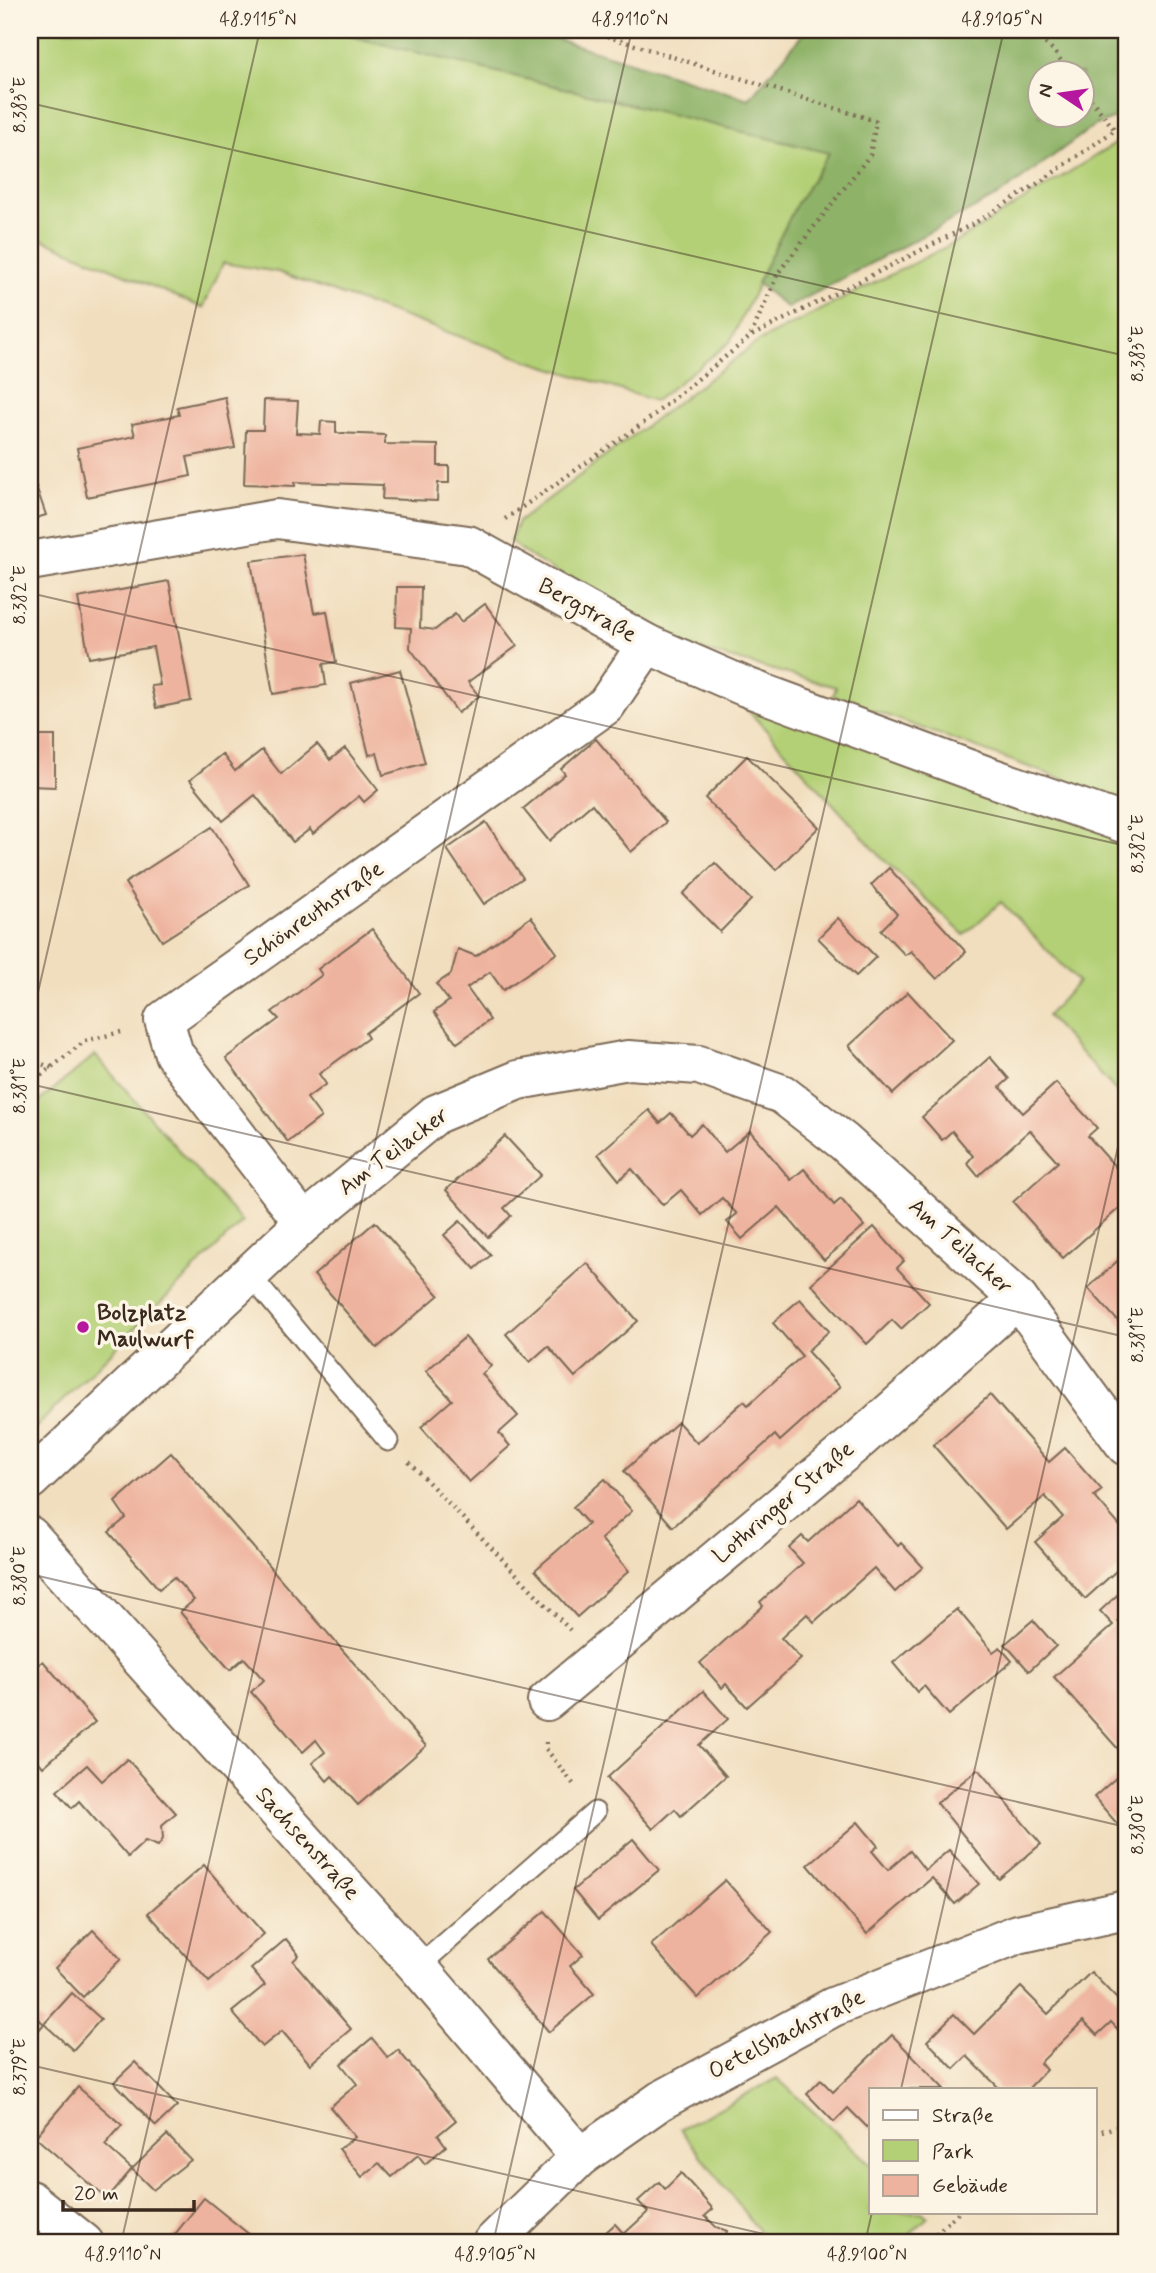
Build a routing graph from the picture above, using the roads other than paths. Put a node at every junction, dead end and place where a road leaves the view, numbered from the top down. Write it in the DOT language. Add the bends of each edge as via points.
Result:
graph roads {
  1 [pos="30,561"];
  2 [pos="646,644"];
  3 [pos="1126,824"];
  4 [pos="304,1223"];
  5 [pos="250,1275"];
  6 [pos="1018,1299"];
  7 [pos="388,1441"];
  8 [pos="1126,1446"];
  9 [pos="30,1480"];
  10 [pos="30,1536"];
  11 [pos="547,1701"];
  12 [pos="595,1812"];
  13 [pos="1126,1910"];
  14 [pos="418,1967"];
  15 [pos="580,2157"];
  16 [pos="30,2200"];
  17 [pos="84,2243"];
  18 [pos="492,2243"];
  1 -- 2 [label="street, Bergstraße" via="277,519 468,545"];
  2 -- 3 [label="street, Bergstraße" via="746,687"];
  2 -- 4 [label="street, Schönreuthstraße" via="606,705 164,1020 174,1054"];
  4 -- 5 [label="street, Am Teilacker"];
  4 -- 6 [label="street, Am Teilacker" via="436,1114 518,1080 628,1060 699,1065 782,1094 844,1142"];
  5 -- 7 [label="lane"];
  5 -- 9 [label="street, Am Teilacker"];
  6 -- 8 [label="street, Am Teilacker"];
  6 -- 11 [label="street, Lothringer Straße" via="859,1440"];
  10 -- 14 [label="street, Sachsenstraße"];
  12 -- 14 [label="lane"];
  13 -- 15 [label="street, Oetelsbachstraße" via="1018,1934 833,2007 660,2101"];
  14 -- 15 [label="street, Sachsenstraße"];
  15 -- 18 [label="street, Oetelsbachstraße"];
  16 -- 17 [label="street"];
}
